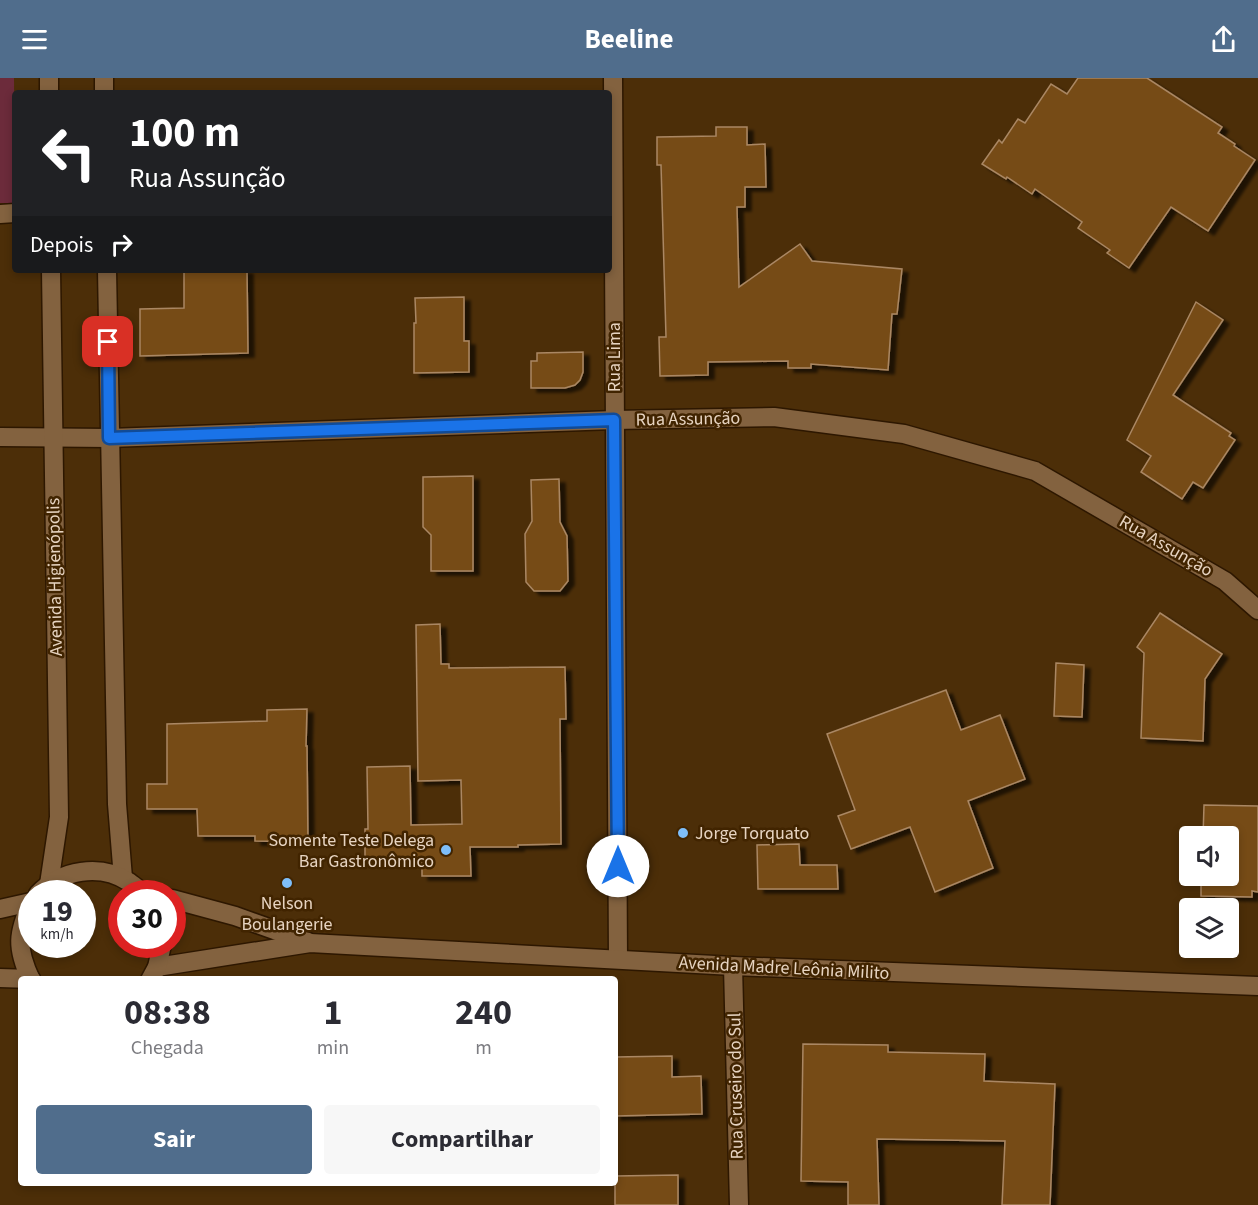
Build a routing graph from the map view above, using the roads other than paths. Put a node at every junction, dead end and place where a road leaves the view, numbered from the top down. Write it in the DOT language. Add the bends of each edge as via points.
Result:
graph roads {
  1 [pos="613,78"];
  2 [pos="51,273"];
  3 [pos="107,273"];
  4 [pos="614,420"];
  5 [pos="0,437"];
  6 [pos="54,437"];
  7 [pos="109,438"];
  8 [pos="1258,610"];
  9 [pos="123,878"];
  10 [pos="46,880"];
  11 [pos="58,880"];
  12 [pos="126,880"];
  13 [pos="186,902"];
  14 [pos="18,905"];
  15 [pos="0,909"];
  16 [pos="310,943"];
  17 [pos="23,958"];
  18 [pos="158,958"];
  19 [pos="618,959"];
  20 [pos="733,966"];
  21 [pos="154,973"];
  22 [pos="30,976"];
  23 [pos="0,978"];
  24 [pos="18,979"];
  25 [pos="1258,986"];
  26 [pos="738,1205"];
  1 -- 4 [label="street, Rua Lima"];
  2 -- 6 [label="street, Avenida Higienópolis"];
  3 -- 7 [label="street"];
  4 -- 7 [label="street, Rua Assunção"];
  4 -- 8 [label="street, Rua Assunção" via="774,417 904,434 1035,471 1226,581"];
  4 -- 19 [label="street, Rua Lima"];
  5 -- 6 [label="street, Rua Assunção"];
  6 -- 7 [label="street, Rua Assunção"];
  6 -- 10 [label="street, Avenida Higienópolis" via="58,817"];
  7 -- 9 [label="street" via="117,804"];
  9 -- 11 [label="street" via="86,871"];
  9 -- 12 [label="street"];
  13 -- 16 [label="street, Avenida Madre Leônia Milito"];
  14 -- 15 [label="street"];
  16 -- 19 [label="street, Avenida Madre Leônia Milito"];
  16 -- 21 [label="street, Avenida Madre Leônia Milito"];
  17 -- 22 [label="street"];
  18 -- 21 [label="street"];
  19 -- 20 [label="street, Avenida Madre Leônia Milito"];
  20 -- 25 [label="street, Avenida Madre Leônia Milito"];
  20 -- 26 [label="street, Rua Cruseiro do Sul"];
  23 -- 24 [label="street"];
}
